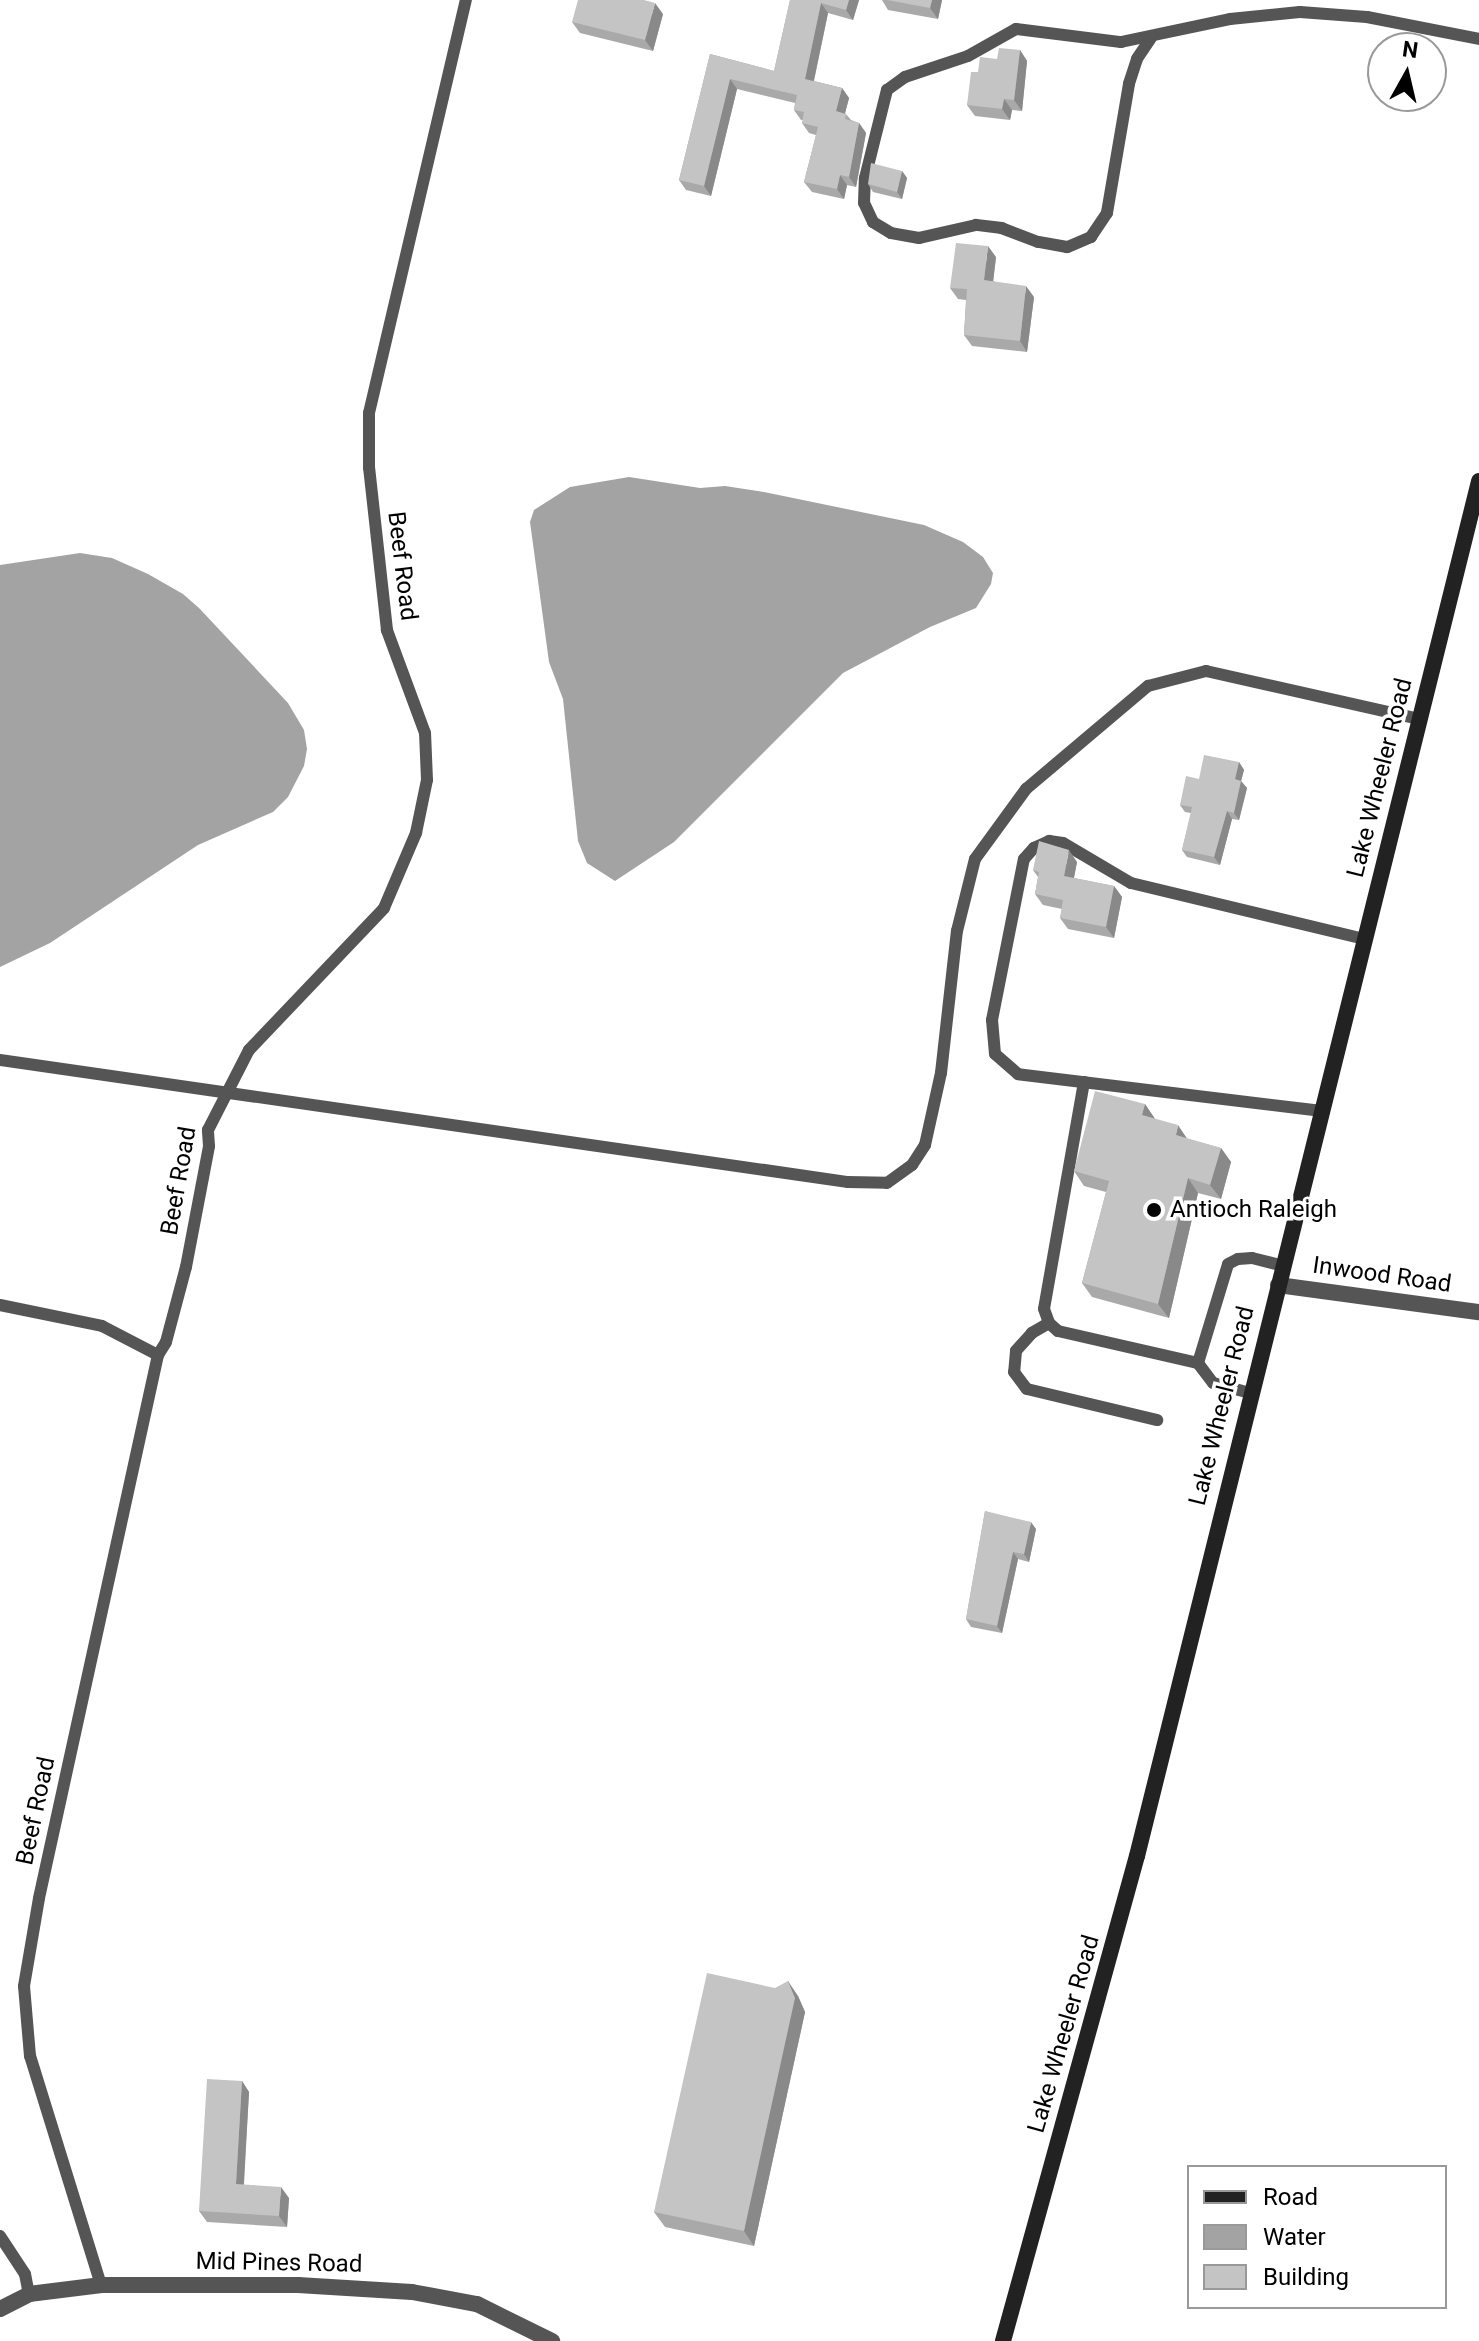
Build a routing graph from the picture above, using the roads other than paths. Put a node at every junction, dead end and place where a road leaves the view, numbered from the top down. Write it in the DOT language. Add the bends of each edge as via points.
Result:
graph roads {
  1 [pos="466,0"];
  2 [pos="1151,38"];
  3 [pos="1479,39"];
  4 [pos="1479,481"];
  5 [pos="1419,719"];
  6 [pos="1365,939"];
  7 [pos="0,1060"];
  8 [pos="1084,1082"];
  9 [pos="225,1092"];
  10 [pos="1322,1111"];
  11 [pos="1283,1266"];
  12 [pos="1278,1285"];
  13 [pos="0,1305"];
  14 [pos="1479,1312"];
  15 [pos="1049,1323"];
  16 [pos="158,1355"];
  17 [pos="1198,1363"];
  18 [pos="1250,1393"];
  19 [pos="1157,1420"];
  20 [pos="0,2236"];
  21 [pos="101,2285"];
  22 [pos="29,2294"];
  23 [pos="0,2309"];
  24 [pos="552,2341"];
  25 [pos="1003,2341"];
  1 -- 9 [label="lane, Beef Road" via="369,413 369,468 387,630 425,733 427,780 416,833 384,908 249,1050"];
  2 -- 2 [label="lane" via="1129,84 1107,213 1091,237 1067,247 976,225 919,238 891,233 873,222 864,203 865,178 887,90 905,77 968,56 1016,29 1121,42"];
  2 -- 3 [label="lane" via="1230,19 1300,12 1367,17"];
  4 -- 5 [label="street, Lake Wheeler Road"];
  5 -- 6 [label="street, Lake Wheeler Road"];
  5 -- 9 [label="lane" via="1206,671 1148,686 1026,789 975,859 957,931 941,1073 925,1145 912,1165 887,1183 848,1182"];
  6 -- 8 [label="lane" via="1131,883 1063,843 1049,841 1034,848 1024,859 999,974 992,1020 995,1054 1018,1074"];
  6 -- 10 [label="street, Lake Wheeler Road"];
  7 -- 9 [label="lane"];
  8 -- 10 [label="lane"];
  8 -- 15 [label="lane" via="1044,1309"];
  9 -- 16 [label="lane, Beef Road" via="208,1130 186,1267"];
  10 -- 11 [label="street, Lake Wheeler Road"];
  11 -- 12 [label="street, Lake Wheeler Road"];
  11 -- 17 [label="lane" via="1252,1258 1228,1264"];
  12 -- 14 [label="street, Inwood Road"];
  12 -- 18 [label="street, Lake Wheeler Road"];
  13 -- 16 [label="lane" via="102,1326"];
  15 -- 17 [label="lane" via="1058,1331"];
  15 -- 19 [label="lane" via="1016,1351 1014,1372 1027,1389"];
  16 -- 21 [label="lane, Beef Road" via="24,1986 30,2056"];
  17 -- 18 [label="lane" via="1213,1383"];
  18 -- 25 [label="street, Lake Wheeler Road" via="1137,1856"];
  20 -- 22 [label="lane" via="25,2274"];
  21 -- 22 [label="street, Mid Pines Road"];
  21 -- 24 [label="street, Mid Pines Road" via="298,2285 412,2292 477,2304"];
  22 -- 23 [label="street, Mid Pines Road"];
}
